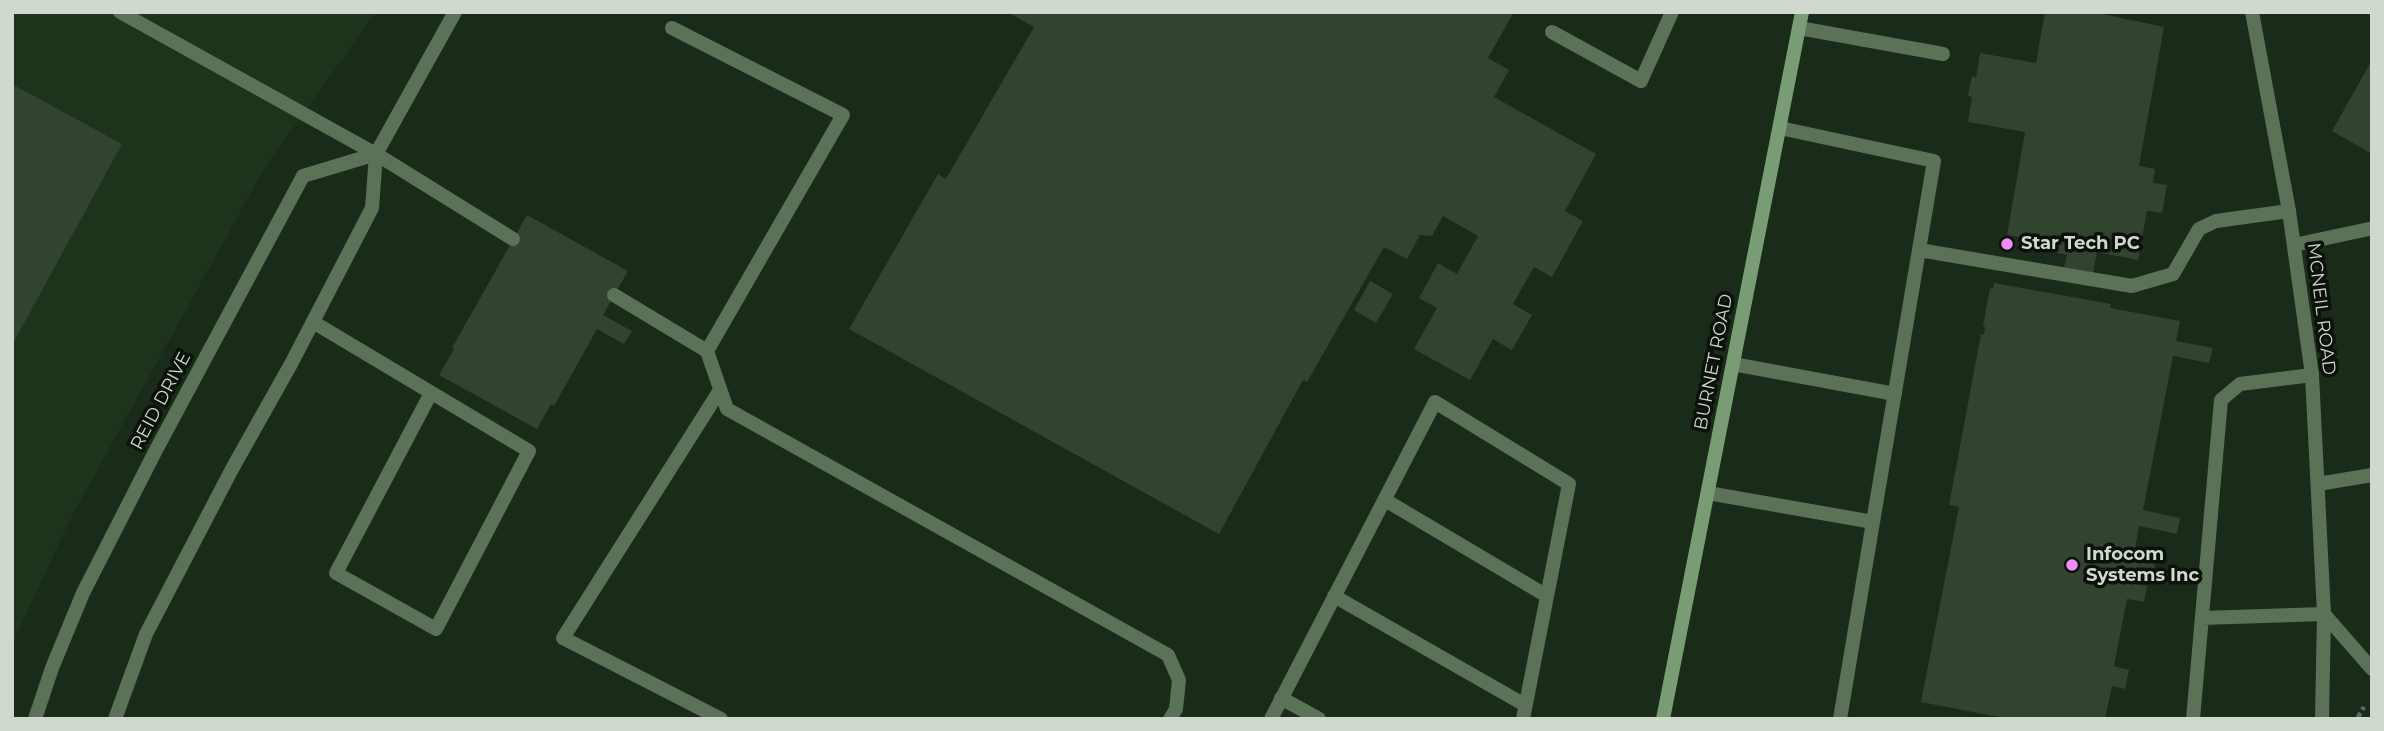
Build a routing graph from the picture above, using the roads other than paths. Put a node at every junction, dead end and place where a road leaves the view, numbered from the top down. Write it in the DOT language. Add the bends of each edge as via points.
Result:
graph roads {
  1 [pos="120,12"];
  2 [pos="455,12"];
  3 [pos="1672,12"];
  4 [pos="1802,12"];
  5 [pos="2252,12"];
  6 [pos="672,28"];
  7 [pos="1799,28"];
  8 [pos="1552,32"];
  9 [pos="1943,54"];
  10 [pos="1780,128"];
  11 [pos="376,155"];
  12 [pos="2289,211"];
  13 [pos="2369,229"];
  14 [pos="513,239"];
  15 [pos="2294,245"];
  16 [pos="1919,250"];
  17 [pos="614,295"];
  18 [pos="313,322"];
  19 [pos="707,351"];
  20 [pos="1733,364"];
  21 [pos="2312,376"];
  22 [pos="720,390"];
  23 [pos="431,393"];
  24 [pos="1895,394"];
  25 [pos="2372,475"];
  26 [pos="2318,484"];
  27 [pos="1708,493"];
  28 [pos="1385,500"];
  29 [pos="1873,522"];
  30 [pos="1334,596"];
  31 [pos="1547,596"];
  32 [pos="2324,614"];
  33 [pos="2202,618"];
  34 [pos="2372,668"];
  35 [pos="1281,698"];
  36 [pos="1524,712"];
  37 [pos="35,719"];
  38 [pos="115,719"];
  39 [pos="721,719"];
  40 [pos="1170,719"];
  41 [pos="1270,719"];
  42 [pos="1318,719"];
  43 [pos="1663,719"];
  44 [pos="1840,719"];
  45 [pos="2193,719"];
  46 [pos="2322,719"];
  1 -- 11 [label="street"];
  2 -- 11 [label="street"];
  3 -- 8 [label="street" via="1641,81"];
  4 -- 7 [label="main road, BURNET ROAD"];
  5 -- 12 [label="street, MCNEIL ROAD"];
  6 -- 19 [label="street" via="843,115"];
  7 -- 9 [label="street"];
  7 -- 10 [label="main road, BURNET ROAD"];
  10 -- 16 [label="street" via="1934,161"];
  10 -- 20 [label="main road, BURNET ROAD"];
  11 -- 14 [label="street"];
  11 -- 18 [label="street" via="372,208"];
  11 -- 37 [label="street, REID DRIVE" via="303,176 83,593"];
  12 -- 15 [label="street, MCNEIL ROAD"];
  12 -- 16 [label="street" via="2216,221 2199,229 2173,274 2132,286"];
  13 -- 15 [label="street"];
  15 -- 21 [label="street, MCNEIL ROAD"];
  16 -- 24 [label="street"];
  17 -- 19 [label="street"];
  18 -- 23 [label="street"];
  18 -- 38 [label="street" via="146,634"];
  19 -- 22 [label="street"];
  20 -- 24 [label="street"];
  20 -- 27 [label="main road, BURNET ROAD"];
  21 -- 26 [label="street, MCNEIL ROAD"];
  21 -- 33 [label="street" via="2240,384 2221,400"];
  22 -- 39 [label="street" via="563,638"];
  22 -- 40 [label="street" via="727,410 1168,656 1179,680 1176,709"];
  23 -- 23 [label="street" via="529,451 436,629 336,573"];
  24 -- 29 [label="street"];
  25 -- 26 [label="street"];
  26 -- 32 [label="street, MCNEIL ROAD"];
  27 -- 29 [label="street"];
  27 -- 43 [label="main road, BURNET ROAD"];
  28 -- 30 [label="street"];
  28 -- 31 [label="street"];
  28 -- 31 [label="street" via="1436,402 1569,484"];
  29 -- 44 [label="street"];
  30 -- 35 [label="street"];
  30 -- 36 [label="street"];
  31 -- 36 [label="street"];
  32 -- 33 [label="street"];
  32 -- 34 [label="street"];
  32 -- 46 [label="street, MCNEIL ROAD"];
  33 -- 45 [label="street"];
  35 -- 41 [label="street"];
  35 -- 42 [label="street"];
}
